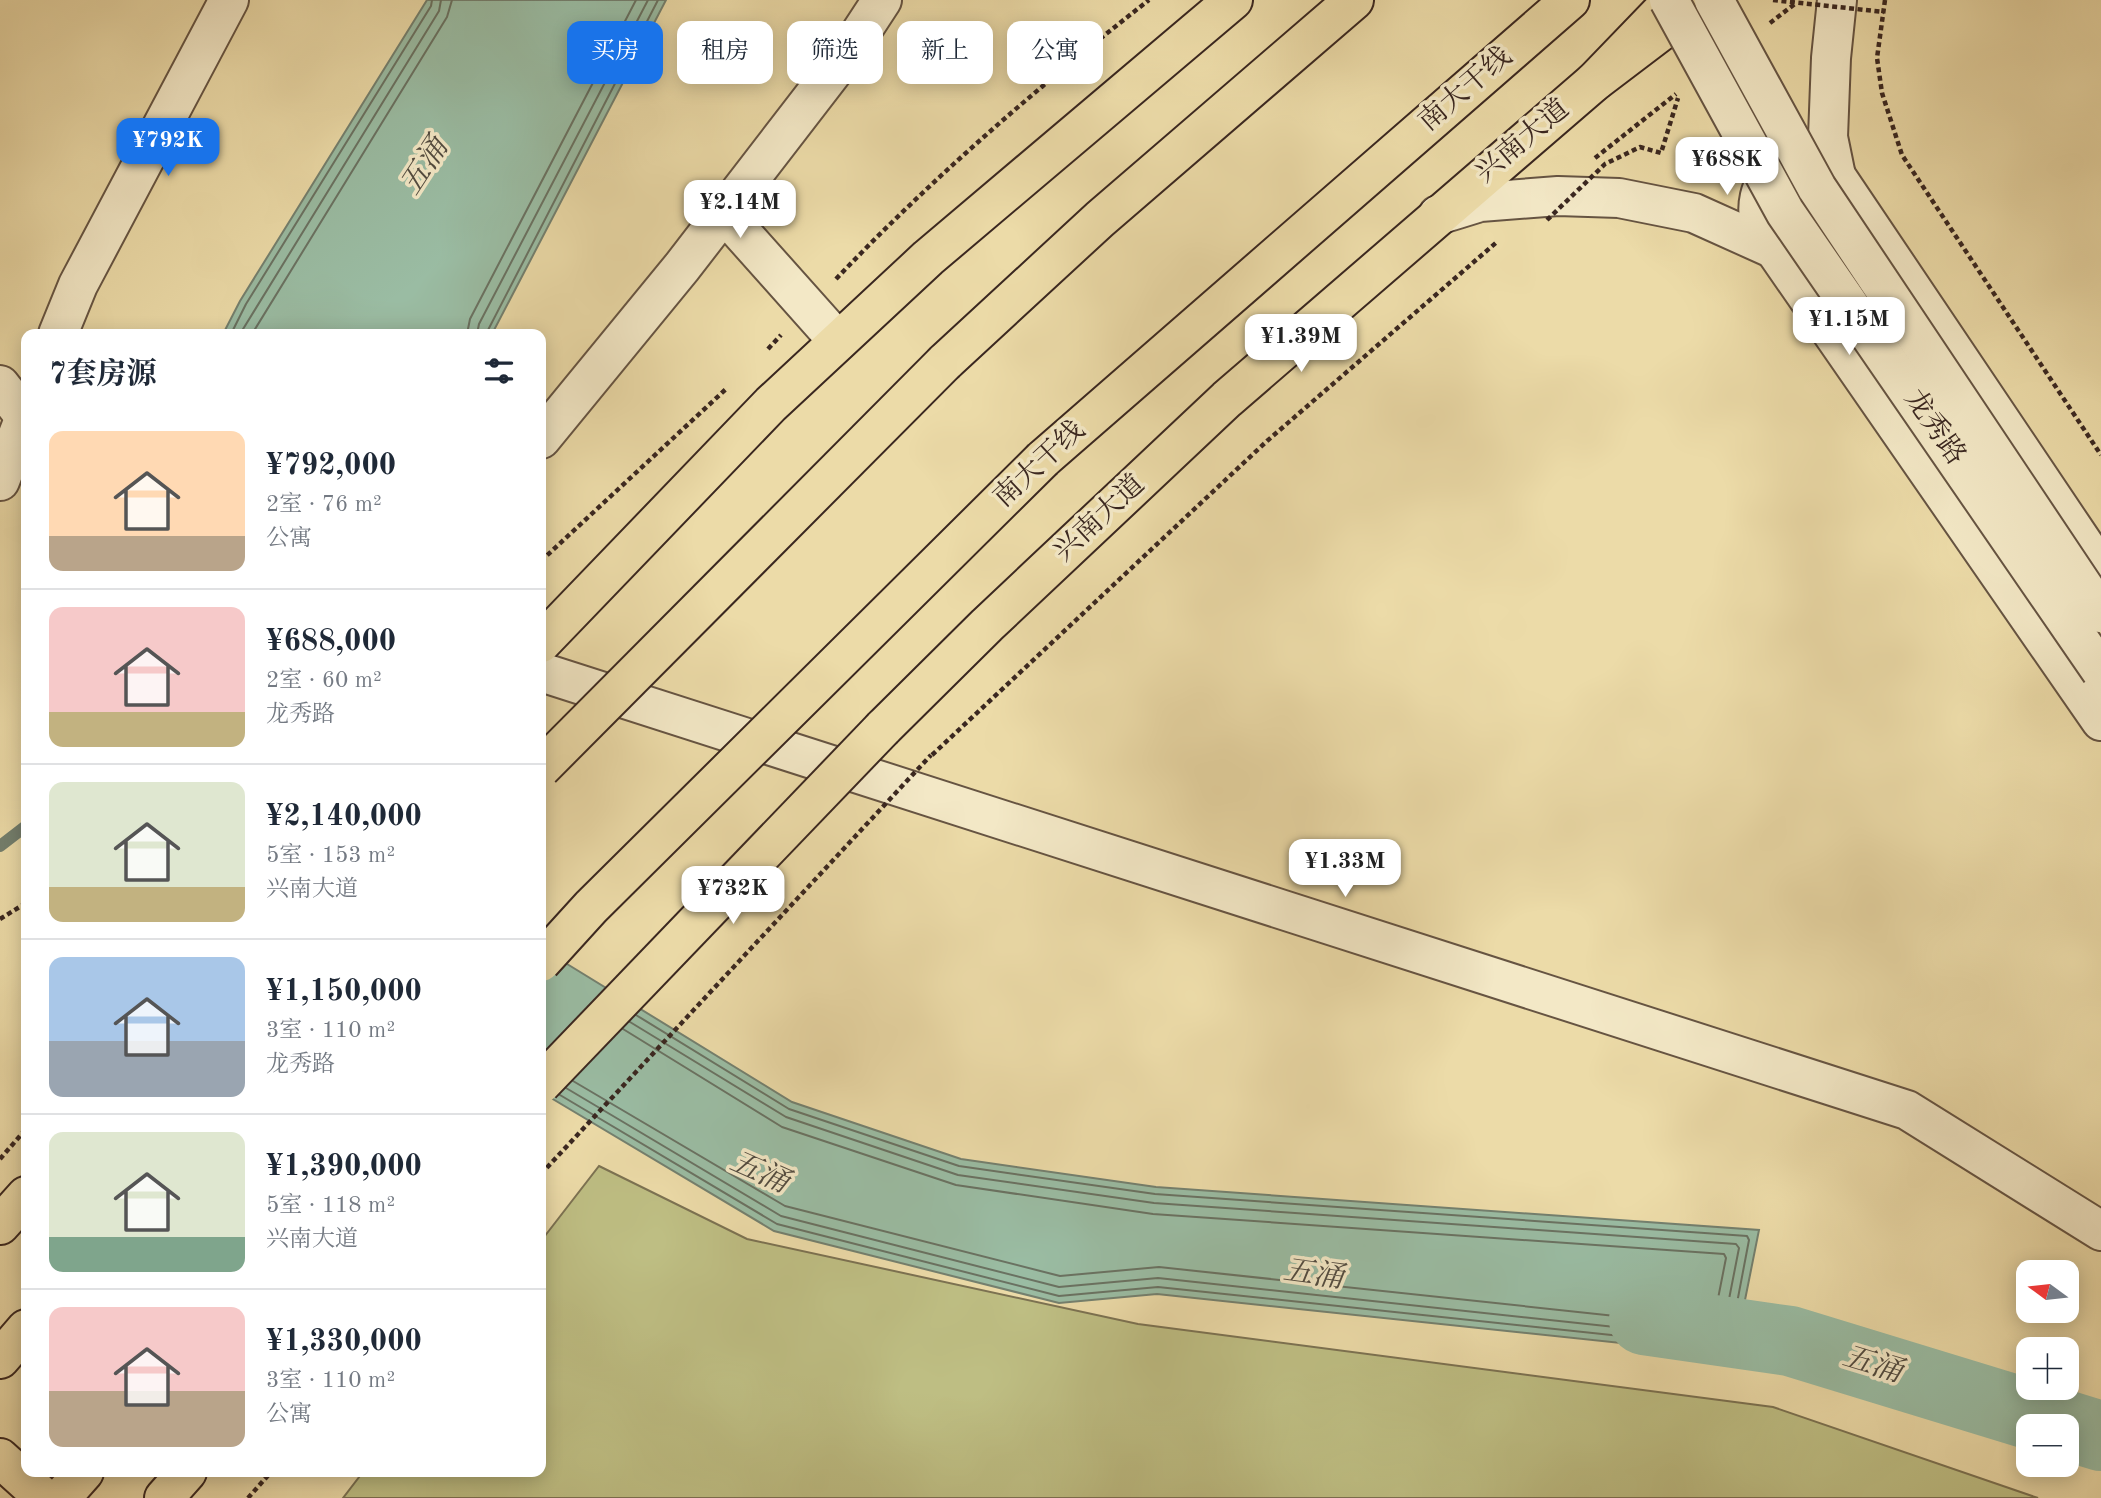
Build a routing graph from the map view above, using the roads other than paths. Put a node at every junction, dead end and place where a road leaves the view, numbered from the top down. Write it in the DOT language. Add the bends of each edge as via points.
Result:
graph roads {
  1 [pos="229,0"];
  2 [pos="882,0"];
  3 [pos="1233,0"];
  4 [pos="1354,0"];
  5 [pos="1570,0"];
  6 [pos="1671,0"];
  7 [pos="1702,0"];
  8 [pos="1714,0"];
  9 [pos="1837,0"];
  10 [pos="1594,82"];
  11 [pos="1836,176"];
  12 [pos="723,212"];
  13 [pos="1438,215"];
  14 [pos="1774,249"];
  15 [pos="60,329"];
  16 [pos="838,341"];
  17 [pos="0,385"];
  18 [pos="21,411"];
  19 [pos="21,426"];
  20 [pos="546,433"];
  21 [pos="0,481"];
  22 [pos="2087,529"];
  23 [pos="2101,570"];
  24 [pos="2101,612"];
  25 [pos="546,638"];
  26 [pos="2101,671"];
  27 [pos="546,674"];
  28 [pos="2101,721"];
  29 [pos="546,763"];
  30 [pos="546,957"];
  31 [pos="546,1079"];
  32 [pos="21,1201"];
  33 [pos="0,1224"];
  34 [pos="2101,1231"];
  35 [pos="21,1335"];
  36 [pos="0,1359"];
  37 [pos="0,1458"];
  38 [pos="80,1477"];
  39 [pos="183,1477"];
  40 [pos="44,1498"];
  41 [pos="61,1498"];
  42 [pos="164,1498"];
  1 -- 15 [label="street" via="78,285"];
  2 -- 12 [label="street" via="850,49"];
  3 -- 16 [label="main road" via="928,258"];
  4 -- 29 [label="main road, bridge" via="1100,219 945,362"];
  5 -- 30 [label="main road, 南大干线, bridge" via="1044,459"];
  6 -- 10 [label="main road"];
  6 -- 26 [label="street, 龙秀路, bridge" via="1785,212"];
  7 -- 10 [label="main road, 兴南大道"];
  8 -- 24 [label="street, 龙秀路, bridge" via="1817,188"];
  9 -- 11 [label="street" via="1828,136"];
  10 -- 13 [label="main road, 兴南大道"];
  11 -- 14 [label="street" via="1811,163 1796,162 1769,176 1760,188 1757,218"];
  11 -- 22 [label="street"];
  12 -- 16 [label="street"];
  12 -- 20 [label="street"];
  13 -- 14 [label="street" via="1480,202 1546,213 1619,198 1693,213"];
  13 -- 31 [label="main road, 兴南大道, bridge" via="1227,399 987,625"];
  14 -- 28 [label="street"];
  16 -- 25 [label="main road" via="771,404"];
  17 -- 18 [label="street"];
  19 -- 21 [label="street"];
  22 -- 23 [label="street"];
  27 -- 34 [label="street" via="1907,1110"];
  32 -- 33 [label="main road"];
  35 -- 36 [label="main road"];
  37 -- 40 [label="main road"];
  38 -- 41 [label="main road"];
  39 -- 42 [label="main road"];
}
